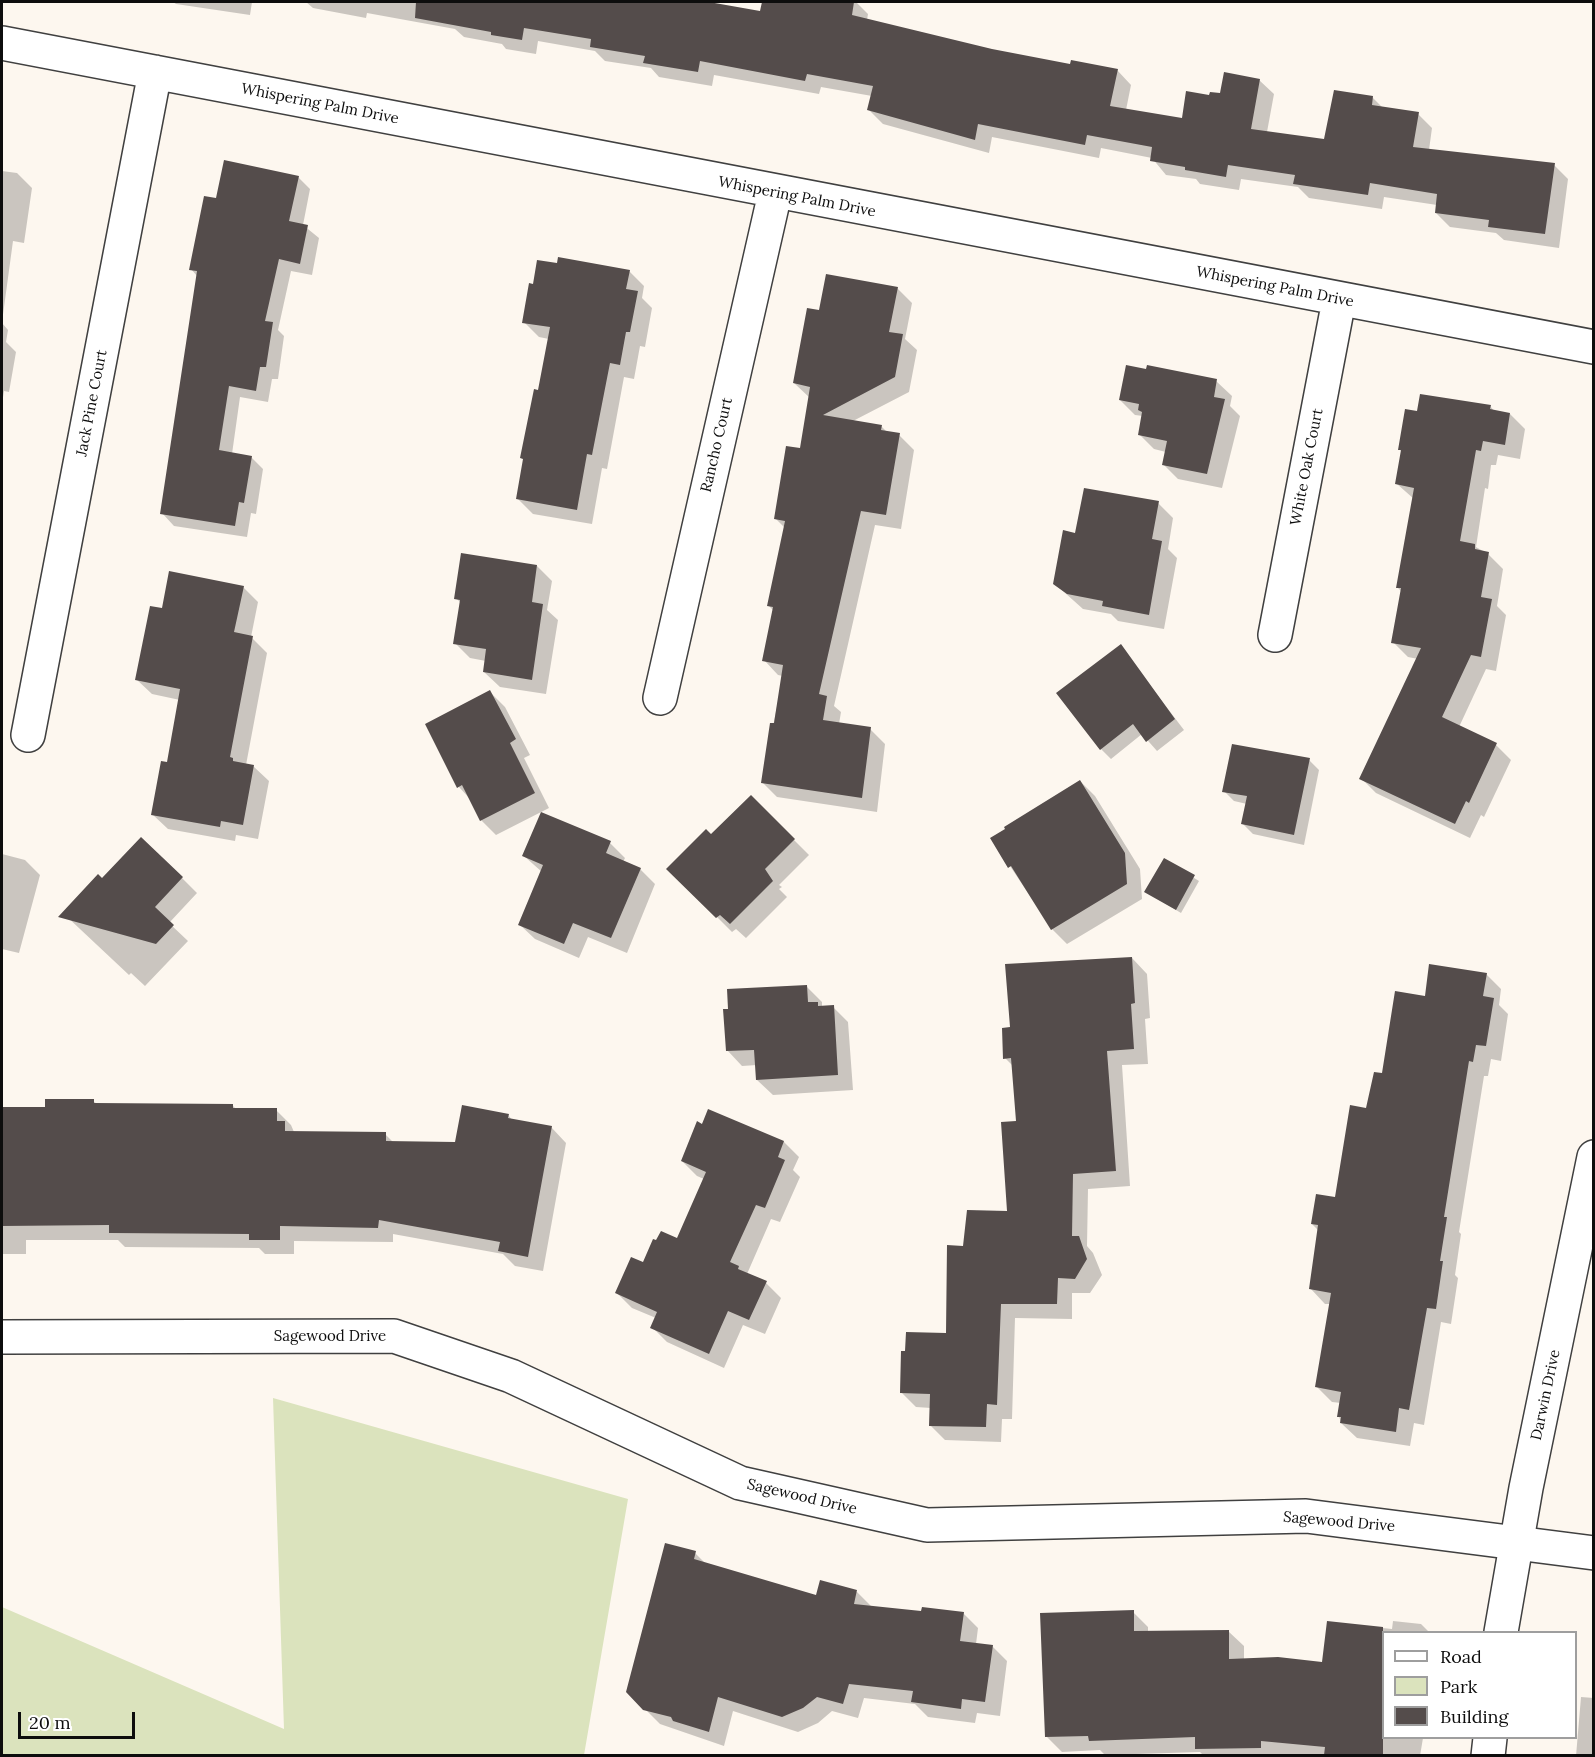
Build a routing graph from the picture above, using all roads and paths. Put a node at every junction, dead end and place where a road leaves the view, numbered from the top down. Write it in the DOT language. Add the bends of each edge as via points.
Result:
graph roads {
  1 [pos="2,43"];
  2 [pos="155,72"];
  3 [pos="775,193"];
  4 [pos="1339,300"];
  5 [pos="1593,348"];
  6 [pos="1275,635"];
  7 [pos="660,698"];
  8 [pos="28,735"];
  9 [pos="1593,1157"];
  10 [pos="2,1337"];
  11 [pos="1516,1542"];
  12 [pos="1593,1553"];
  13 [pos="1501,1631"];
  14 [pos="1490,1739"];
  15 [pos="1488,1755"];
  1 -- 2 [label="street, Whispering Palm Drive"];
  2 -- 3 [label="street, Whispering Palm Drive"];
  2 -- 8 [label="street, Jack Pine Court"];
  3 -- 4 [label="street, Whispering Palm Drive"];
  3 -- 7 [label="street, Rancho Court"];
  4 -- 5 [label="street, Whispering Palm Drive"];
  4 -- 6 [label="street, White Oak Court"];
  9 -- 11 [label="street, Darwin Drive"];
  10 -- 11 [label="street, Sagewood Drive" via="394,1336 511,1376 740,1483 927,1525 1306,1516"];
  11 -- 12 [label="street, Sagewood Drive"];
  11 -- 13 [label="street, Darwin Drive"];
  14 -- 15 [label="street"];
}
